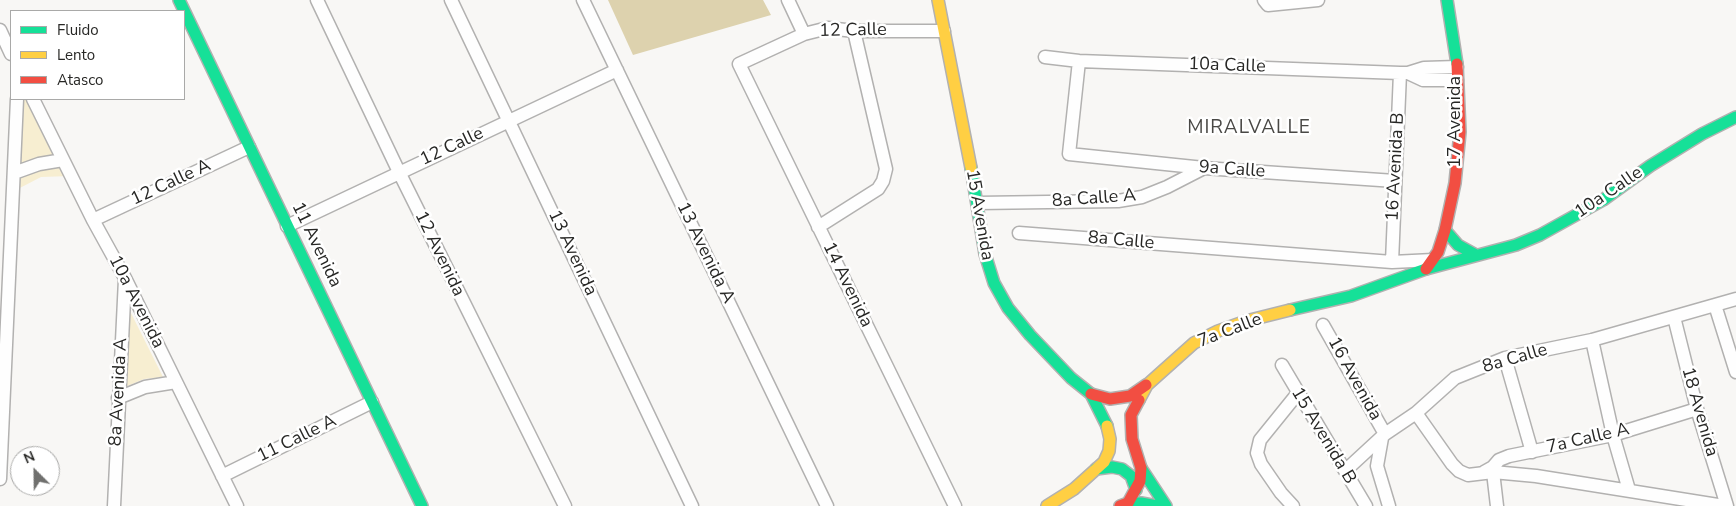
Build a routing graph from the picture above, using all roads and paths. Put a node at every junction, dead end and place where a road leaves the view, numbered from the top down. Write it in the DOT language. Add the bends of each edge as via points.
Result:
graph roads {
  1 [pos="317,0"];
  2 [pos="451,0"];
  3 [pos="583,0"];
  4 [pos="788,0"];
  5 [pos="938,0"];
  6 [pos="1264,0"];
  7 [pos="1318,0"];
  8 [pos="1447,0"];
  9 [pos="185,14"];
  10 [pos="0,30"];
  11 [pos="854,31"];
  12 [pos="944,31"];
  13 [pos="804,34"];
  14 [pos="10,52"];
  15 [pos="1046,57"];
  16 [pos="1080,61"];
  17 [pos="739,64"];
  18 [pos="617,70"];
  19 [pos="1404,73"];
  20 [pos="1457,73"];
  21 [pos="18,100"];
  22 [pos="33,100"];
  23 [pos="1736,117"];
  24 [pos="510,120"];
  25 [pos="249,147"];
  26 [pos="63,160"];
  27 [pos="1204,168"];
  28 [pos="399,172"];
  29 [pos="14,173"];
  30 [pos="1395,181"];
  31 [pos="978,203"];
  32 [pos="93,220"];
  33 [pos="287,226"];
  34 [pos="818,226"];
  35 [pos="1445,230"];
  36 [pos="1019,233"];
  37 [pos="1476,255"];
  38 [pos="1397,262"];
  39 [pos="1430,265"];
  40 [pos="125,278"];
  41 [pos="1736,292"];
  42 [pos="1736,299"];
  43 [pos="1715,305"];
  44 [pos="1674,317"];
  45 [pos="1323,325"];
  46 [pos="1592,340"];
  47 [pos="1504,358"];
  48 [pos="1282,365"];
  49 [pos="1736,372"];
  50 [pos="176,382"];
  51 [pos="1147,385"];
  52 [pos="1091,394"];
  53 [pos="1298,394"];
  54 [pos="118,398"];
  55 [pos="372,402"];
  56 [pos="1697,410"];
  57 [pos="1416,413"];
  58 [pos="1613,435"];
  59 [pos="1383,436"];
  60 [pos="1532,452"];
  61 [pos="1141,468"];
  62 [pos="1096,470"];
  63 [pos="1346,470"];
  64 [pos="1487,472"];
  65 [pos="222,476"];
  66 [pos="0,479"];
  67 [pos="1136,490"];
  68 [pos="1629,490"];
  69 [pos="1124,505"];
  70 [pos="114,506"];
  71 [pos="237,506"];
  72 [pos="422,506"];
  73 [pos="564,506"];
  74 [pos="692,506"];
  75 [pos="827,506"];
  76 [pos="955,506"];
  77 [pos="1048,506"];
  78 [pos="1157,506"];
  79 [pos="1166,506"];
  80 [pos="1293,506"];
  81 [pos="1366,506"];
  82 [pos="1389,506"];
  83 [pos="1497,506"];
  84 [pos="1725,506"];
  1 -- 28 [label="street, 12 Avenida"];
  2 -- 24 [label="street, 13 Avenida"];
  3 -- 18 [label="street, 13 Avenida A"];
  4 -- 13 [label="street"];
  5 -- 12 [label="main road, 15 Avenida"];
  6 -- 7 [label="street" via="1268,5"];
  8 -- 20 [label="main road, 17 Avenida"];
  9 -- 25 [label="main road, 11 Avenida"];
  10 -- 14 [label="street"];
  11 -- 12 [label="street, 12 Calle"];
  11 -- 13 [label="street, 12 Calle" via="828,28"];
  11 -- 34 [label="street" via="886,169 878,189"];
  12 -- 31 [label="main road, 15 Avenida"];
  13 -- 17 [label="street, 12 Calle"];
  15 -- 16 [label="street, 10a Calle"];
  16 -- 19 [label="street, 10a Calle"];
  16 -- 27 [label="street, 9a Calle" via="1070,154"];
  17 -- 34 [label="street, 14 Avenida"];
  18 -- 24 [label="street, 12 Calle"];
  18 -- 75 [label="street, 13 Avenida A"];
  19 -- 20 [label="street, 10a Calle" via="1422,80"];
  19 -- 30 [label="street, 16 Avenida B"];
  20 -- 35 [label="main road, 17 Avenida" via="1460,132 1455,183"];
  21 -- 29 [label="street"];
  22 -- 26 [label="street, 10a Avenida"];
  23 -- 37 [label="main road, 10a Calle" via="1702,134 1603,200 1549,231 1516,245"];
  24 -- 28 [label="street, 12 Calle"];
  24 -- 74 [label="street, 13 Avenida"];
  25 -- 32 [label="street, 12 Calle A"];
  25 -- 33 [label="main road, 11 Avenida"];
  26 -- 29 [label="street"];
  26 -- 32 [label="street, 10a Avenida"];
  27 -- 30 [label="street, 9a Calle"];
  27 -- 31 [label="street, 8a Calle A" via="1142,197 1118,201"];
  28 -- 33 [label="street, 12 Calle"];
  28 -- 73 [label="street, 12 Avenida"];
  29 -- 66 [label="street"];
  30 -- 38 [label="street, 16 Avenida B"];
  31 -- 52 [label="main road, 15 Avenida" via="985,254 994,283 1008,308 1071,378"];
  32 -- 40 [label="street, 10a Avenida"];
  33 -- 55 [label="main road, 11 Avenida"];
  34 -- 76 [label="street, 14 Avenida"];
  35 -- 37 [label="main road" via="1458,245"];
  35 -- 39 [label="main road, 17 Avenida"];
  36 -- 38 [label="street, 8a Calle"];
  37 -- 39 [label="main road, 10a Calle"];
  38 -- 39 [label="street, 8a Calle"];
  39 -- 51 [label="main road, 7a Calle" via="1351,296 1246,321 1218,331 1194,344"];
  40 -- 50 [label="street, 10a Avenida"];
  40 -- 54 [label="street, 8a Avenida A"];
  41 -- 43 [label="street, 8a Calle"];
  42 -- 43 [label="street, 8a Calle"];
  43 -- 44 [label="street, 8a Calle"];
  43 -- 49 [label="street"];
  44 -- 46 [label="street, 8a Calle"];
  44 -- 56 [label="street, 18 Avenida"];
  45 -- 59 [label="street, 16 Avenida"];
  46 -- 47 [label="street, 8a Calle"];
  46 -- 58 [label="street"];
  47 -- 57 [label="street, 8a Calle" via="1456,378"];
  47 -- 60 [label="street"];
  48 -- 53 [label="street, 15 Avenida B"];
  50 -- 54 [label="street" via="145,387"];
  50 -- 65 [label="street, 10a Avenida"];
  51 -- 52 [label="main road" via="1130,396 1110,399"];
  51 -- 61 [label="main road, 7a Calle" via="1131,415 1132,439"];
  52 -- 62 [label="main road" via="1110,439 1109,451"];
  53 -- 63 [label="street, 15 Avenida B"];
  53 -- 80 [label="street" via="1260,440 1256,453"];
  54 -- 70 [label="street, 8a Avenida A"];
  55 -- 65 [label="street, 11 Calle A"];
  55 -- 72 [label="main road, 11 Avenida"];
  56 -- 58 [label="street, 7a Calle A"];
  56 -- 84 [label="street, 18 Avenida"];
  57 -- 59 [label="street, 8a Calle"];
  57 -- 64 [label="street" via="1459,471 1468,475"];
  58 -- 60 [label="street, 7a Calle A"];
  58 -- 68 [label="street"];
  59 -- 63 [label="street, 8a Calle"];
  59 -- 82 [label="street, 16 Avenida" via="1377,466"];
  60 -- 64 [label="street, 7a Calle A" via="1499,460"];
  61 -- 67 [label="main road"];
  61 -- 79 [label="main road"];
  62 -- 67 [label="main road" via="1122,469 1131,476"];
  62 -- 77 [label="main road"];
  63 -- 81 [label="street, 15 Avenida B"];
  64 -- 68 [label="street"];
  64 -- 83 [label="street"];
  65 -- 71 [label="street, 10a Avenida"];
  67 -- 69 [label="main road"];
  68 -- 84 [label="street"];
  69 -- 78 [label="main road" via="1141,503"];
}
